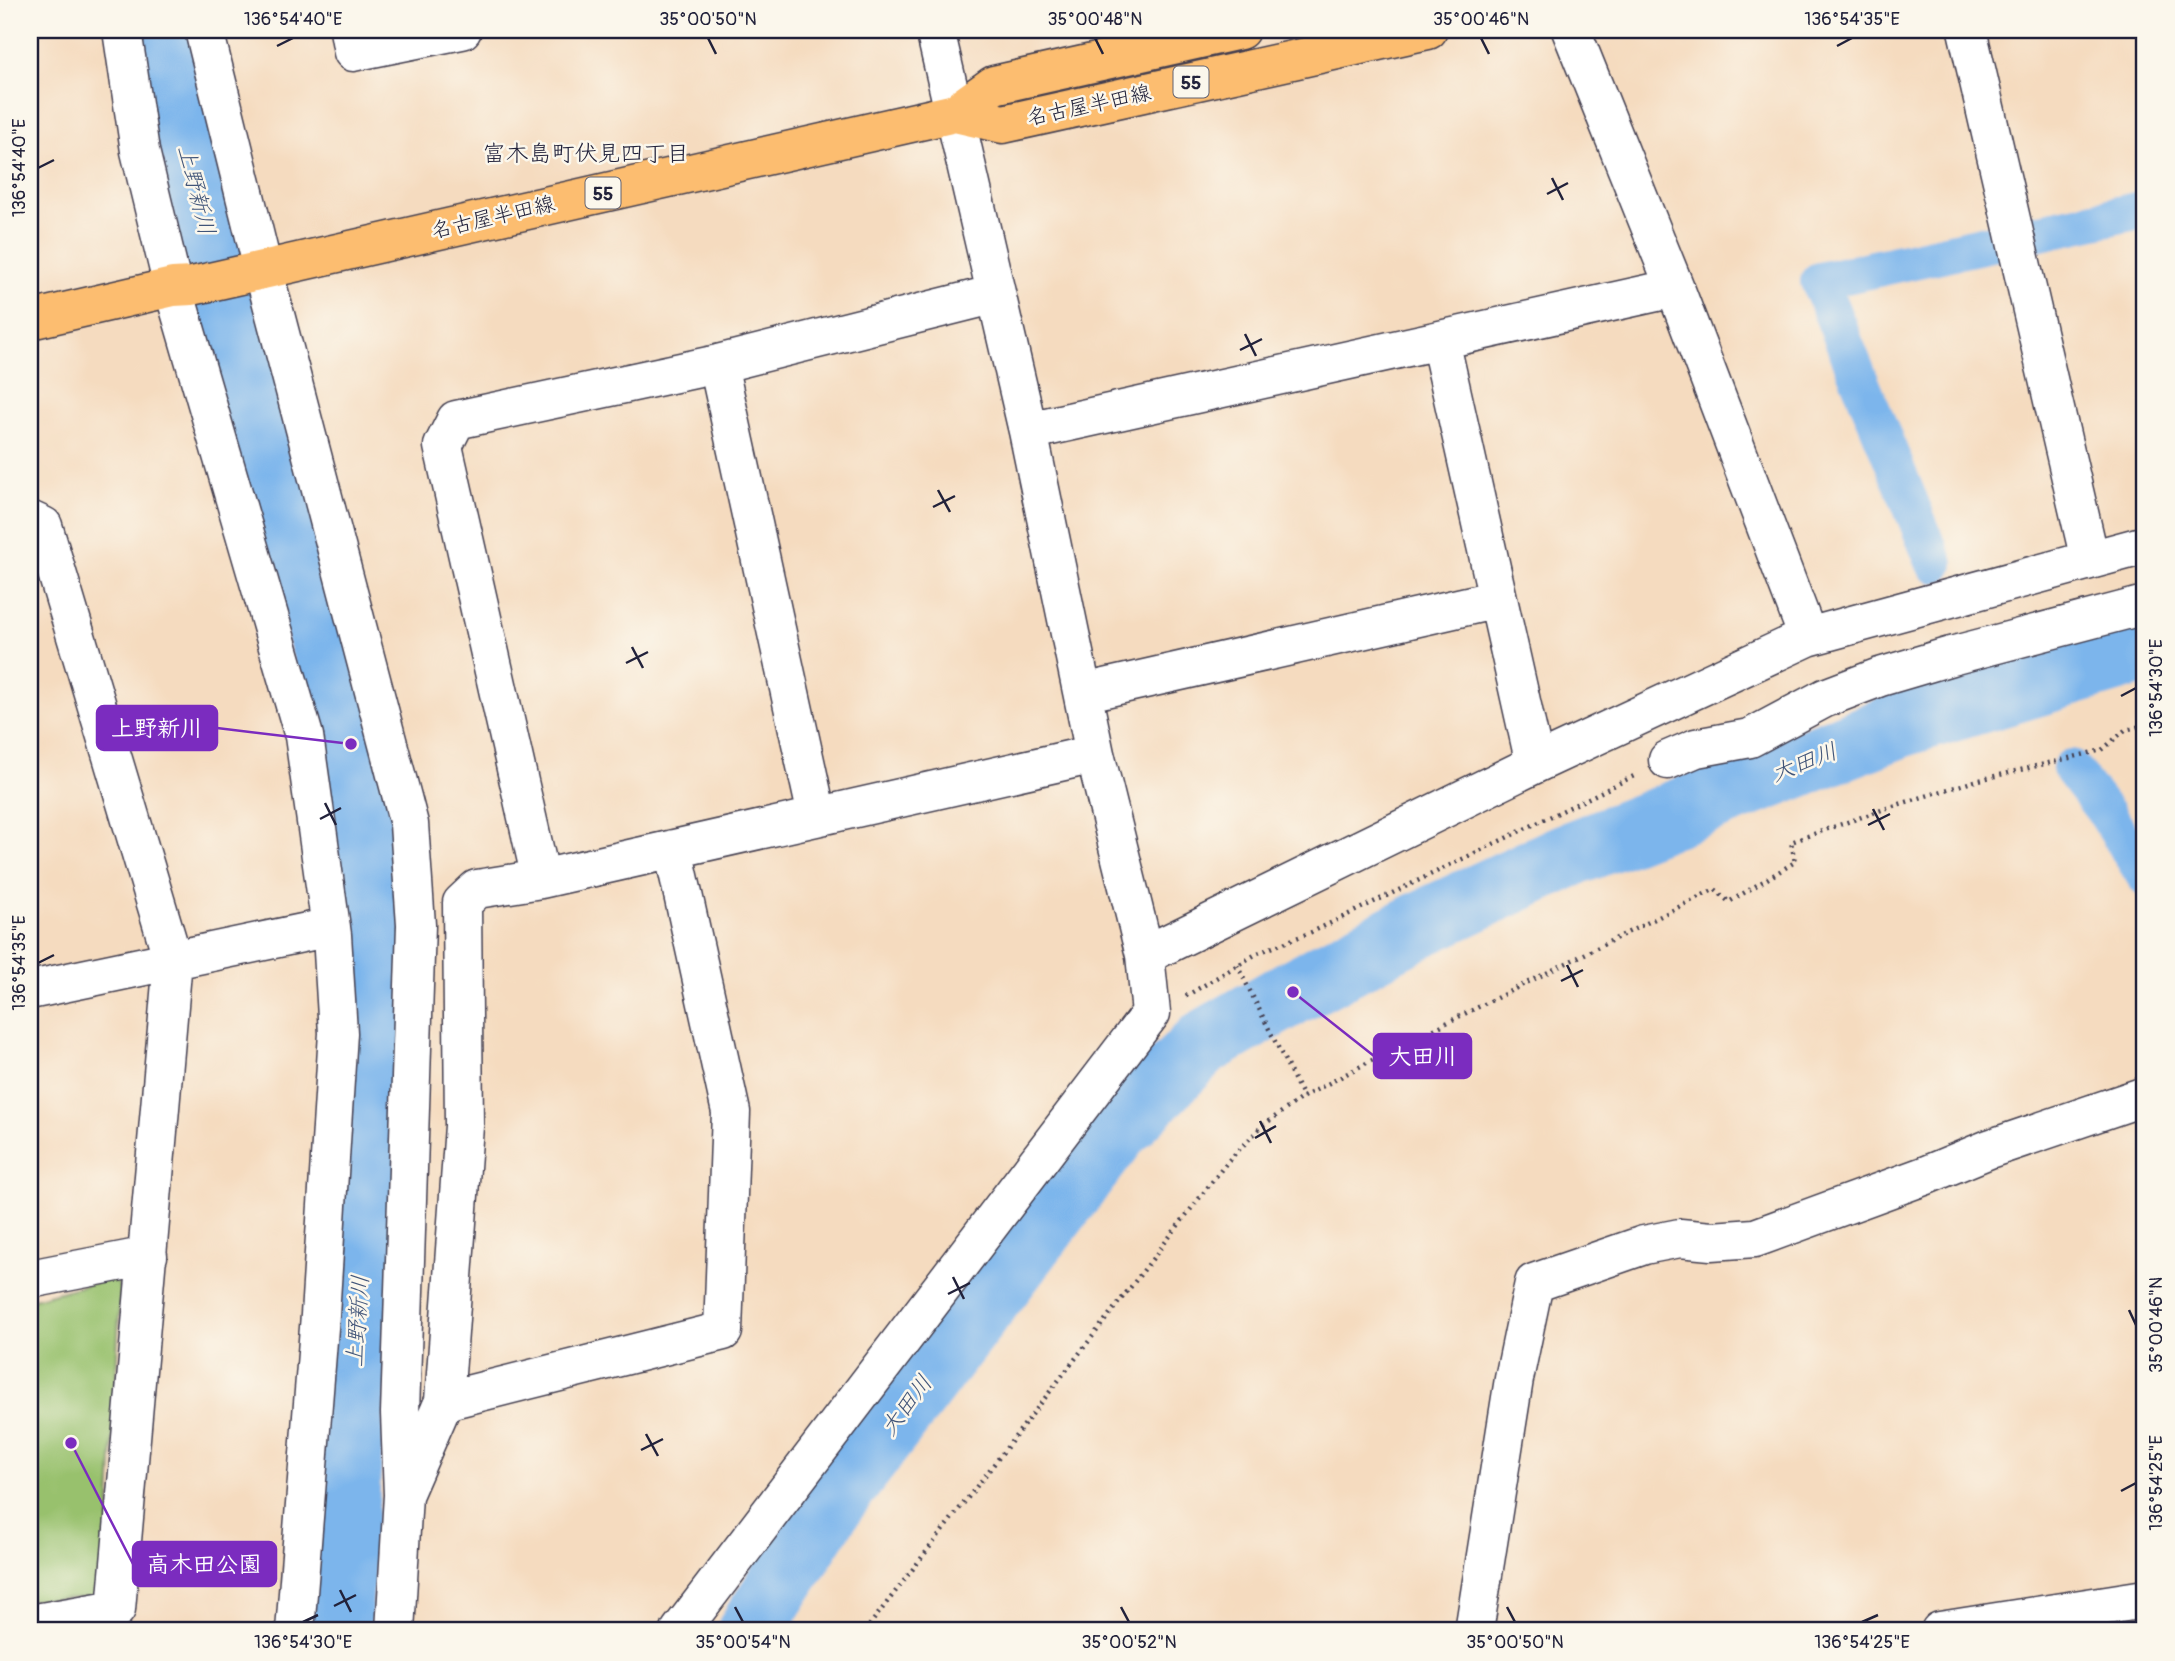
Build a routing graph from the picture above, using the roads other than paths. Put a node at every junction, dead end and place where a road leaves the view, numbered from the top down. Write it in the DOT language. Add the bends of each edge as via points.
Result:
graph roads {
  1 [pos="122,30"];
  2 [pos="204,30"];
  3 [pos="349,30"];
  4 [pos="462,30"];
  5 [pos="935,30"];
  6 [pos="1240,30"];
  7 [pos="1428,30"];
  8 [pos="1571,30"];
  9 [pos="1967,30"];
  10 [pos="955,113"];
  11 [pos="257,271"];
  12 [pos="183,286"];
  13 [pos="1675,288"];
  14 [pos="996,294"];
  15 [pos="30,320"];
  16 [pos="1440,340"];
  17 [pos="718,364"];
  18 [pos="1028,431"];
  19 [pos="30,520"];
  20 [pos="2145,544"];
  21 [pos="2090,560"];
  22 [pos="1499,599"];
  23 [pos="2145,605"];
  24 [pos="1808,637"];
  25 [pos="1083,693"];
  26 [pos="1095,754"];
  27 [pos="1668,760"];
  28 [pos="1535,764"];
  29 [pos="817,816"];
  30 [pos="673,849"];
  31 [pos="541,879"];
  32 [pos="331,927"];
  33 [pos="1145,955"];
  34 [pos="173,960"];
  35 [pos="30,990"];
  36 [pos="2145,1096"];
  37 [pos="148,1256"];
  38 [pos="30,1279"];
  39 [pos="443,1401"];
  40 [pos="403,1495"];
  41 [pos="2145,1599"];
  42 [pos="30,1624"];
  43 [pos="295,1631"];
  44 [pos="396,1631"];
  45 [pos="680,1631"];
  46 [pos="1474,1631"];
  47 [pos="1940,1631"];
  1 -- 12 [label="street" via="140,150"];
  2 -- 11 [label="street"];
  3 -- 4 [label="street" via="353,52"];
  5 -- 10 [label="street"];
  6 -- 10 [label="main road, 名古屋半田線 / 55" via="994,85"];
  7 -- 10 [label="main road, 名古屋半田線 / 55" via="1003,124"];
  8 -- 13 [label="street"];
  9 -- 21 [label="street"];
  10 -- 11 [label="main road, 名古屋半田線 / 55"];
  10 -- 14 [label="street"];
  11 -- 12 [label="main road, 名古屋半田線 / 55"];
  11 -- 40 [label="street" via="409,824 416,925 400,1413"];
  12 -- 15 [label="main road, 名古屋半田線 / 55"];
  12 -- 32 [label="street" via="304,736"];
  13 -- 16 [label="street"];
  13 -- 24 [label="street"];
  14 -- 17 [label="street"];
  14 -- 18 [label="street"];
  16 -- 18 [label="street"];
  16 -- 22 [label="street"];
  17 -- 29 [label="street"];
  17 -- 31 [label="street" via="456,420 443,446"];
  18 -- 25 [label="street"];
  19 -- 34 [label="street" via="43,526"];
  20 -- 21 [label="street"];
  21 -- 24 [label="street"];
  22 -- 25 [label="street"];
  22 -- 28 [label="street"];
  23 -- 27 [label="street" via="1881,677 1825,698 1750,738 1696,748"];
  24 -- 28 [label="street"];
  25 -- 26 [label="street"];
  26 -- 29 [label="street"];
  26 -- 33 [label="street"];
  28 -- 33 [label="street"];
  29 -- 30 [label="street"];
  30 -- 31 [label="street"];
  30 -- 39 [label="street" via="732,1112 723,1331"];
  31 -- 39 [label="street" via="477,889 462,903 464,1126"];
  32 -- 34 [label="street"];
  32 -- 43 [label="street" via="338,1033"];
  33 -- 45 [label="street" via="1151,1013"];
  34 -- 35 [label="street"];
  34 -- 37 [label="street"];
  36 -- 46 [label="street" via="1989,1149 1755,1238 1680,1238 1644,1245 1534,1283"];
  37 -- 38 [label="street"];
  37 -- 42 [label="street" via="116,1609"];
  39 -- 40 [label="street"];
  40 -- 44 [label="street"];
  41 -- 47 [label="street"];
}
